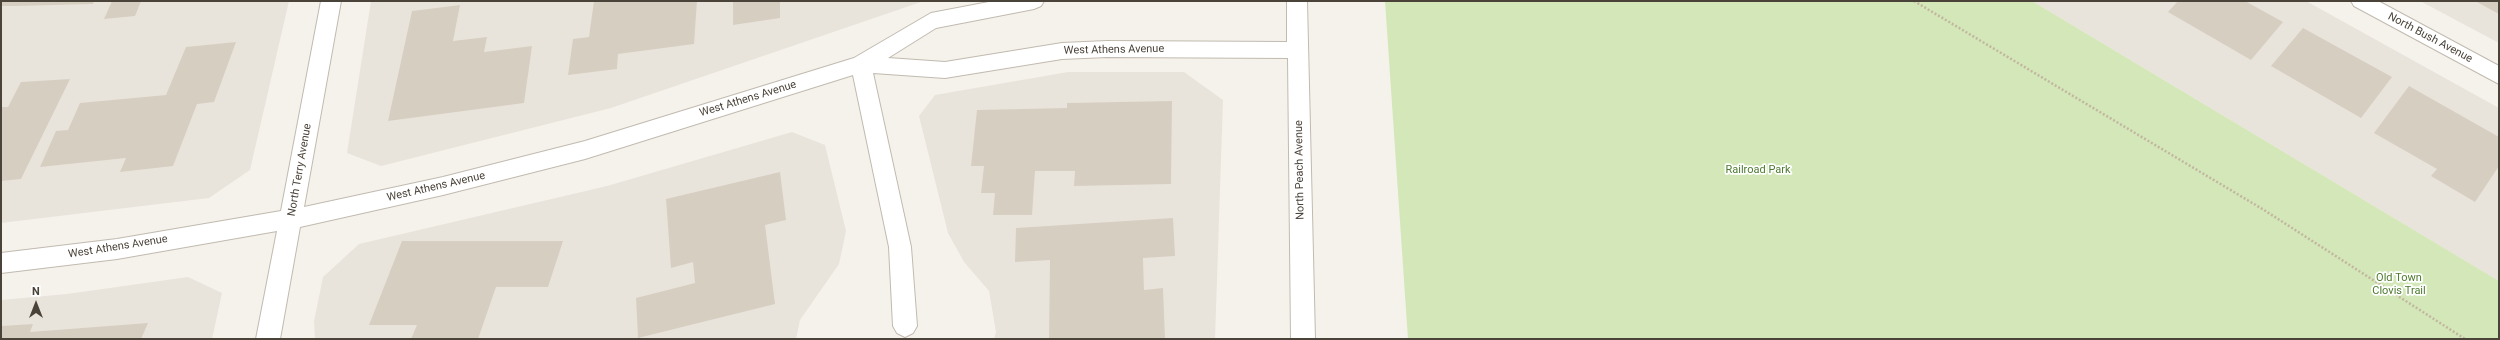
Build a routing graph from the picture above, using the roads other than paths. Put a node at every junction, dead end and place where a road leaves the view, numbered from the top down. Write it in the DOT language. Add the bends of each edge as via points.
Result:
graph roads {
  1 [pos="331,1"];
  2 [pos="1034,1"];
  3 [pos="1297,1"];
  4 [pos="2361,1"];
  5 [pos="1297,50"];
  6 [pos="861,64"];
  7 [pos="2499,76"];
  8 [pos="291,219"];
  9 [pos="1,263"];
  10 [pos="905,326"];
  11 [pos="268,339"];
  12 [pos="1303,339"];
  1 -- 8 [label="street, North Terry Avenue"];
  2 -- 6 [label="street, West Athens Avenue" via="931,21"];
  3 -- 5 [label="street, North Peach Avenue"];
  4 -- 7 [label="street, North Bush Avenue"];
  5 -- 6 [label="street, West Athens Avenue" via="1062,51 945,70"];
  5 -- 12 [label="street, North Peach Avenue"];
  6 -- 8 [label="street, West Athens Avenue" via="585,150 443,186"];
  6 -- 10 [label="street" via="900,247"];
  8 -- 9 [label="street, West Athens Avenue" via="117,249"];
  8 -- 11 [label="street, North Terry Avenue"];
}
